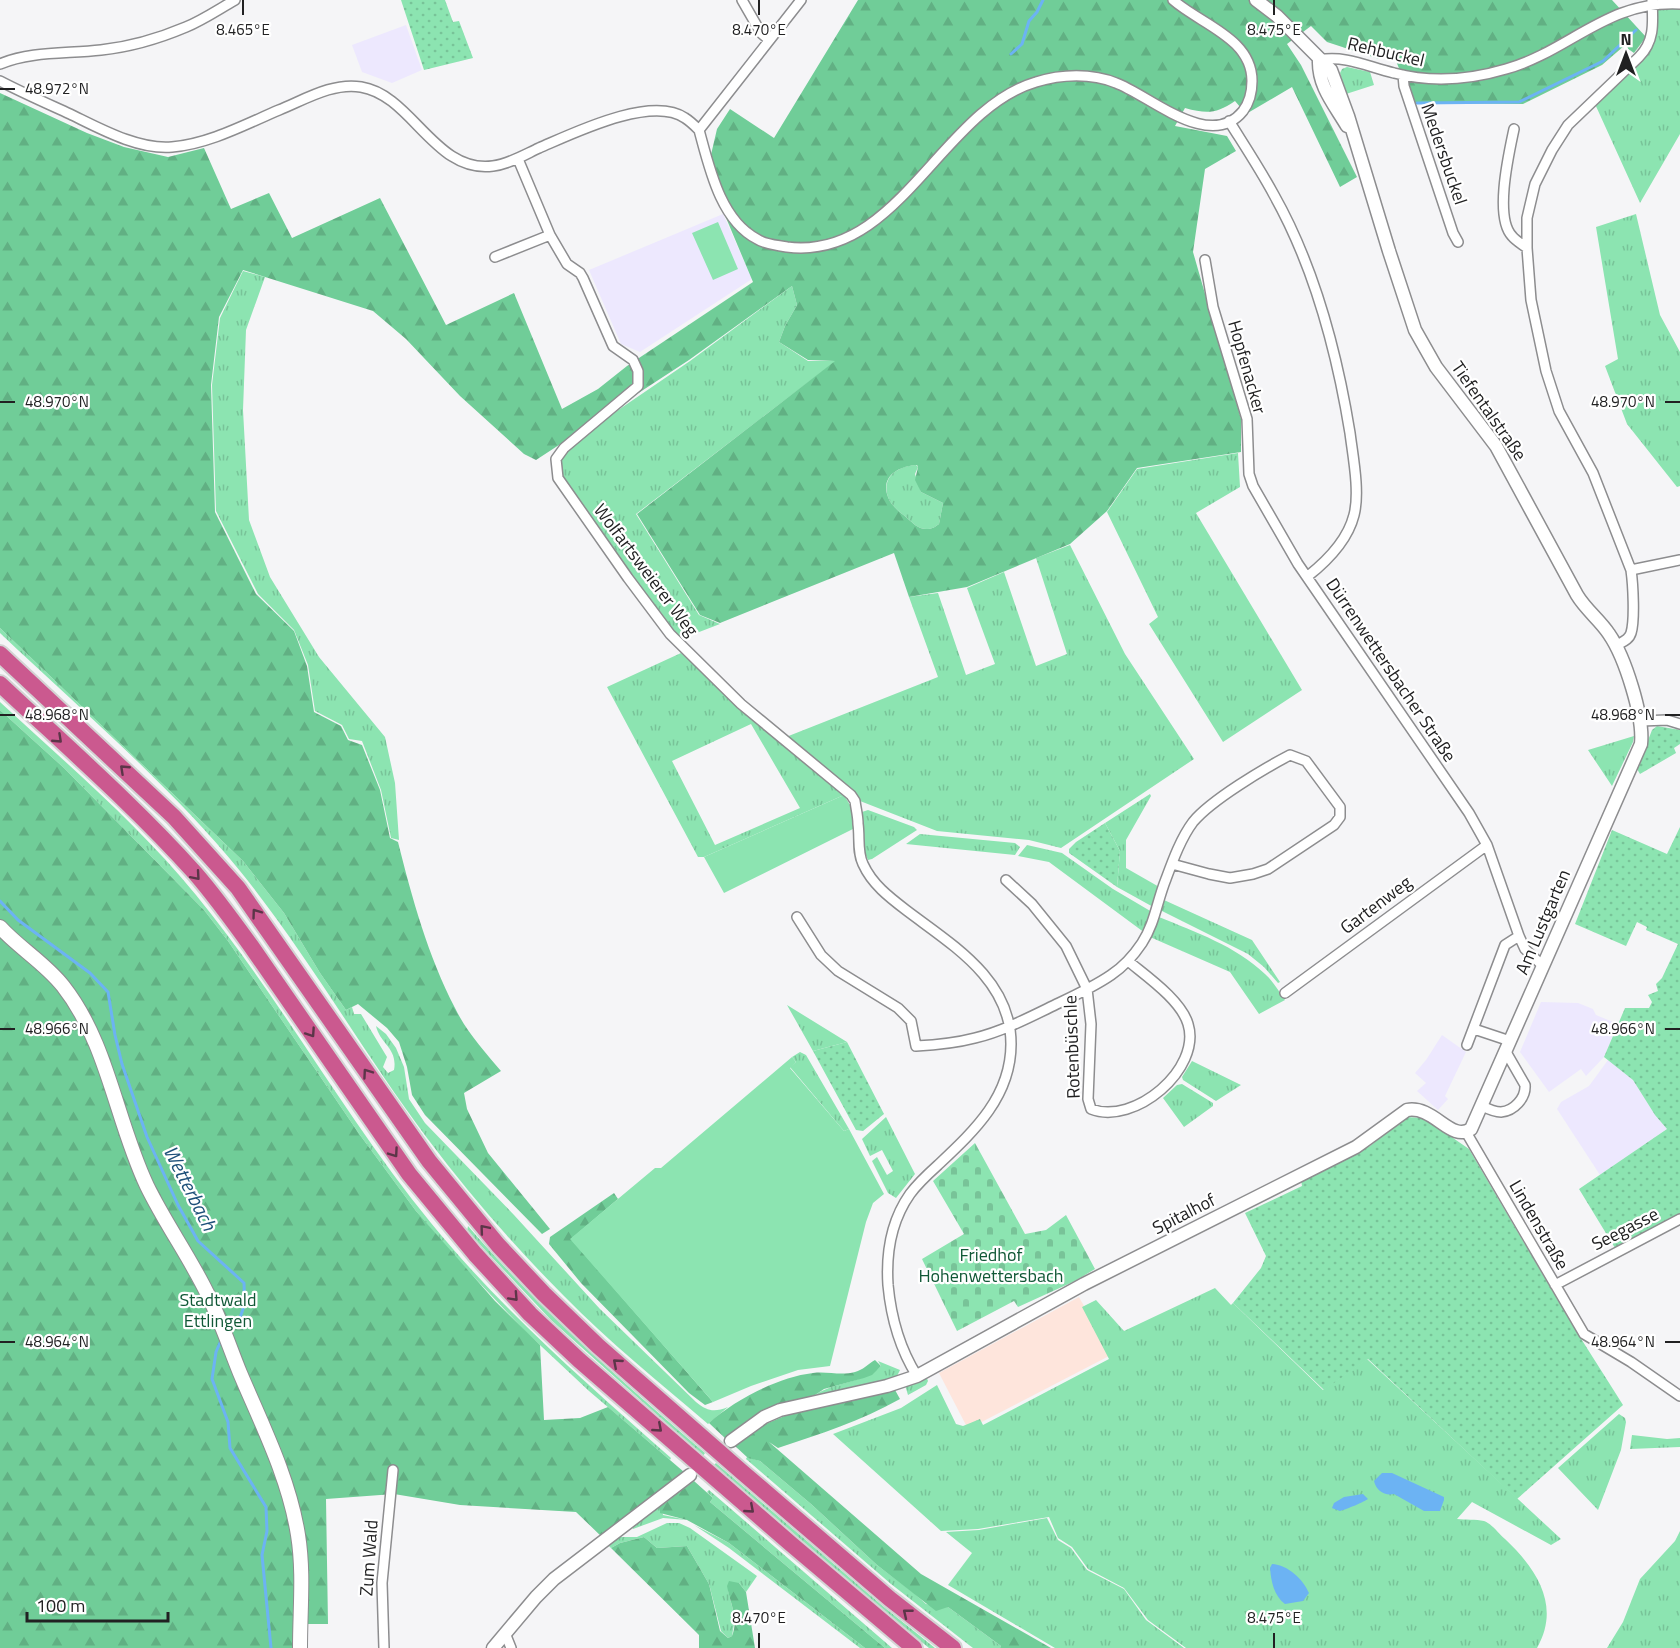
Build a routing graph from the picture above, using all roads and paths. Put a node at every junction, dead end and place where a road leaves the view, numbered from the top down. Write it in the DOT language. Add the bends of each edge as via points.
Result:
graph roads {
  1 [pos="235,0"];
  2 [pos="742,0"];
  3 [pos="801,0"];
  4 [pos="1173,0"];
  5 [pos="1256,0"];
  6 [pos="1652,1"];
  7 [pos="1680,4"];
  8 [pos="769,40"];
  9 [pos="1319,60"];
  10 [pos="0,64"];
  11 [pos="1403,75"];
  12 [pos="0,81"];
  13 [pos="1229,121"];
  14 [pos="1514,129"];
  15 [pos="699,130"];
  16 [pos="518,159"];
  17 [pos="550,235"];
  18 [pos="1458,242"];
  19 [pos="1527,248"];
  20 [pos="495,257"];
  21 [pos="1204,260"];
  22 [pos="1680,560"];
  23 [pos="1631,570"];
  24 [pos="1308,576"];
  25 [pos="1617,645"];
  26 [pos="0,654"];
  27 [pos="0,684"];
  28 [pos="1641,721"];
  29 [pos="1680,723"];
  30 [pos="1486,845"];
  31 [pos="1172,864"];
  32 [pos="1006,880"];
  33 [pos="797,917"];
  34 [pos="0,927"];
  35 [pos="1519,936"];
  36 [pos="1128,961"];
  37 [pos="1543,966"];
  38 [pos="1087,989"];
  39 [pos="1285,993"];
  40 [pos="1009,1026"];
  41 [pos="1474,1029"];
  42 [pos="1467,1045"];
  43 [pos="1508,1047"];
  44 [pos="1482,1106"];
  45 [pos="1466,1132"];
  46 [pos="1680,1219"];
  47 [pos="1555,1285"];
  48 [pos="916,1376"];
  49 [pos="1680,1396"];
  50 [pos="731,1441"];
  51 [pos="393,1470"];
  52 [pos="690,1475"];
  53 [pos="506,1633"];
  54 [pos="300,1648"];
  55 [pos="384,1648"];
  56 [pos="494,1648"];
  57 [pos="511,1648"];
  58 [pos="914,1648"];
  59 [pos="953,1648"];
  1 -- 10 [label="street" via="186,27 138,42 103,50 12,59"];
  2 -- 8 [label="street"];
  3 -- 8 [label="street"];
  4 -- 13 [label="street" via="1227,37 1249,65 1249,100 1242,112"];
  5 -- 9 [label="street"];
  6 -- 7 [label="street, Rehbuckel"];
  6 -- 11 [label="street, Rehbuckel" via="1615,8 1550,50 1490,74 1449,80"];
  6 -- 19 [label="street" via="1649,45 1568,126 1535,184 1527,218"];
  8 -- 15 [label="street"];
  9 -- 11 [label="street, Rehbuckel" via="1344,58"];
  9 -- 25 [label="street, Tiefentalstraße" via="1320,80 1354,138 1423,346 1496,446 1584,606"];
  11 -- 18 [label="street, Medersbuckel"];
  12 -- 16 [label="street" via="124,139 170,147 218,135 323,92 363,87 382,95 453,158 478,167"];
  13 -- 15 [label="street" via="1207,125 1184,120 1138,93 1098,78 1058,77 1034,82 996,103 970,124 875,220 844,238 796,248 758,240 728,211"];
  13 -- 24 [label="street, Dürrenwettersbacher Straße" via="1276,197 1296,241 1328,325 1342,385 1354,468 1354,514 1345,537"];
  14 -- 19 [label="street" via="1505,172 1505,217 1510,235"];
  15 -- 16 [label="street" via="685,117 645,110 605,121"];
  16 -- 17 [label="street"];
  17 -- 20 [label="street"];
  17 -- 40 [label="street, Wolfartsweierer Weg" via="567,264 580,273 613,346 633,360 638,371 638,386 564,448 556,459 558,478 670,634 741,704 849,792 855,801 863,865 880,890 980,969 997,992"];
  19 -- 23 [label="street" via="1531,300 1546,371 1559,411 1593,473"];
  21 -- 24 [label="street, Hopfenacker" via="1213,307 1247,419 1251,480"];
  22 -- 23 [label="street"];
  23 -- 25 [label="street" via="1631,634"];
  24 -- 30 [label="street, Dürrenwettersbacher Straße" via="1469,813"];
  25 -- 28 [label="street, Tiefentalstraße"];
  59 -- 26 [label="highway, one-way" via="733,1464 544,1294 429,1161 238,888 174,817"];
  27 -- 58 [label="highway, one-way" via="194,873 251,946 409,1174 530,1314 791,1545"];
  28 -- 29 [label="street"];
  28 -- 37 [label="street, Am Lustgarten" via="1641,744"];
  30 -- 35 [label="street, Dürrenwettersbacher Straße"];
  30 -- 39 [label="street, Gartenweg"];
  31 -- 31 [label="street" via="1182,840 1206,809 1290,755 1306,761 1340,807 1340,817 1334,825 1268,869 1230,878"];
  31 -- 36 [label="street" via="1151,926"];
  32 -- 38 [label="street, Rotenbüschle" via="1032,904 1066,946"];
  33 -- 40 [label="street" via="821,955 838,971 898,1008 911,1021 916,1046 952,1043"];
  34 -- 54 [label="main road" via="62,986 82,1017 146,1183 208,1294 287,1490 301,1562"];
  35 -- 37 [label="street, Dürrenwettersbacher Straße"];
  35 -- 41 [label="street" via="1505,945"];
  36 -- 38 [label="street"];
  36 -- 38 [label="street, Rotenbüschle" via="1178,1006 1190,1036 1187,1053 1174,1076 1160,1091 1123,1111 1101,1113 1091,1108 1088,1099 1091,1024"];
  37 -- 43 [label="street, Am Lustgarten"];
  38 -- 40 [label="street"];
  40 -- 48 [label="street" via="1010,1058 995,1103 974,1130 917,1185 891,1234 891,1311"];
  41 -- 42 [label="street"];
  41 -- 43 [label="street"];
  43 -- 44 [label="street, Am Lustgarten"];
  43 -- 44 [label="street" via="1525,1085 1522,1100 1502,1112"];
  44 -- 45 [label="street, Am Lustgarten" via="1474,1125"];
  45 -- 47 [label="street, Lindenstraße"];
  45 -- 48 [label="street, Spitalhof" via="1453,1131 1427,1112 1407,1110 1356,1147 1084,1284"];
  46 -- 47 [label="street, Seegasse"];
  47 -- 49 [label="street, Lindenstraße" via="1584,1334"];
  48 -- 50 [label="street, Spitalhof" via="780,1410"];
  51 -- 55 [label="street, Zum Wald" via="381,1583"];
  52 -- 53 [label="street" via="554,1579"];
  53 -- 56 [label="street"];
  53 -- 57 [label="street"];
}
